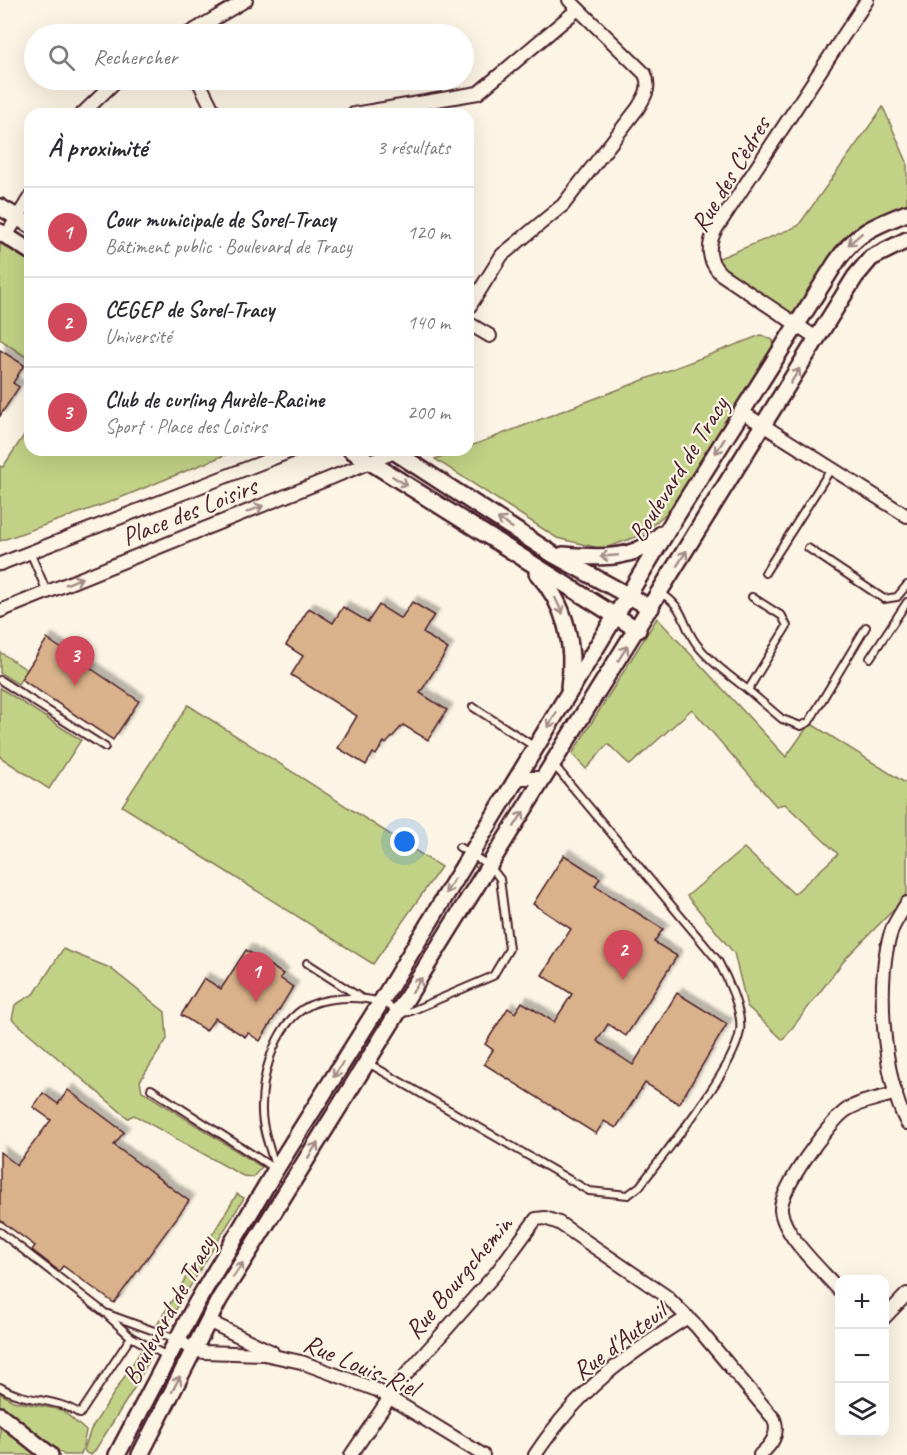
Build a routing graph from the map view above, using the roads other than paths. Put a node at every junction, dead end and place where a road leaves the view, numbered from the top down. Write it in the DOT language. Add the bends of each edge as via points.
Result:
graph roads {
  1 [pos="246,0"];
  2 [pos="867,0"];
  3 [pos="574,5"];
  4 [pos="205,24"];
  5 [pos="107,90"];
  6 [pos="203,90"];
  7 [pos="88,108"];
  8 [pos="213,108"];
  9 [pos="389,108"];
  10 [pos="0,207"];
  11 [pos="907,213"];
  12 [pos="24,221"];
  13 [pos="3,234"];
  14 [pos="907,240"];
  15 [pos="24,247"];
  16 [pos="474,299"];
  17 [pos="796,325"];
  18 [pos="474,326"];
  19 [pos="490,336"];
  20 [pos="818,339"];
  21 [pos="742,412"];
  22 [pos="765,426"];
  23 [pos="278,456"];
  24 [pos="360,456"];
  25 [pos="384,456"];
  26 [pos="401,456"];
  27 [pos="371,463"];
  28 [pos="832,468"];
  29 [pos="907,516"];
  30 [pos="675,518"];
  31 [pos="808,548"];
  32 [pos="29,552"];
  33 [pos="555,555"];
  34 [pos="524,560"];
  35 [pos="0,564"];
  36 [pos="765,573"];
  37 [pos="907,585"];
  38 [pos="47,592"];
  39 [pos="661,592"];
  40 [pos="629,594"];
  41 [pos="752,597"];
  42 [pos="907,602"];
  43 [pos="651,608"];
  44 [pos="0,611"];
  45 [pos="615,616"];
  46 [pos="866,627"];
  47 [pos="638,630"];
  48 [pos="870,658"];
  49 [pos="0,680"];
  50 [pos="748,690"];
  51 [pos="569,692"];
  52 [pos="473,707"];
  53 [pos="105,747"];
  54 [pos="536,748"];
  55 [pos="549,771"];
  56 [pos="517,778"];
  57 [pos="464,850"];
  58 [pos="490,866"];
  59 [pos="907,903"];
  60 [pos="307,963"];
  61 [pos="364,1000"];
  62 [pos="381,1002"];
  63 [pos="400,1013"];
  64 [pos="356,1042"];
  65 [pos="368,1064"];
  66 [pos="151,1089"];
  67 [pos="896,1093"];
  68 [pos="907,1123"];
  69 [pos="276,1169"];
  70 [pos="294,1180"];
  71 [pos="264,1189"];
  72 [pos="283,1200"];
  73 [pos="0,1232"];
  74 [pos="835,1285"];
  75 [pos="907,1293"];
  76 [pos="105,1313"];
  77 [pos="889,1313"];
  78 [pos="688,1317"];
  79 [pos="208,1321"];
  80 [pos="131,1337"];
  81 [pos="176,1339"];
  82 [pos="194,1350"];
  83 [pos="167,1356"];
  84 [pos="281,1356"];
  85 [pos="0,1387"];
  86 [pos="389,1397"];
  87 [pos="0,1415"];
  88 [pos="50,1455"];
  89 [pos="117,1455"];
  90 [pos="140,1455"];
  91 [pos="351,1455"];
  92 [pos="483,1455"];
  93 [pos="535,1455"];
  94 [pos="760,1455"];
  1 -- 4 [label="street"];
  2 -- 17 [label="street, Rue des Cèdres" via="711,238 714,268"];
  3 -- 9 [label="street" via="478,93"];
  3 -- 16 [label="street" via="645,74 647,92 563,205 502,255"];
  5 -- 7 [label="street"];
  6 -- 8 [label="street"];
  10 -- 12 [label="street"];
  11 -- 17 [label="street, Boulevard de Tracy, one-way" via="855,238"];
  12 -- 13 [label="street"];
  13 -- 15 [label="street"];
  14 -- 20 [label="street, Boulevard de Tracy" via="880,252 864,266"];
  17 -- 20 [label="street, Rue des Cèdres"];
  17 -- 21 [label="street, Boulevard de Tracy"];
  18 -- 19 [label="street"];
  22 -- 20 [label="street, Boulevard de Tracy, one-way"];
  21 -- 22 [label="street"];
  21 -- 30 [label="street, Boulevard de Tracy, one-way"];
  22 -- 28 [label="street"];
  39 -- 22 [label="street, Boulevard de Tracy, one-way"];
  23 -- 32 [label="street, Place des Loisirs"];
  24 -- 27 [label="street"];
  25 -- 27 [label="street, Place des Loisirs"];
  33 -- 26 [label="street, one-way"];
  27 -- 34 [label="street, one-way"];
  38 -- 27 [label="street, Place des Loisirs, one-way"];
  28 -- 29 [label="street"];
  28 -- 36 [label="lane"];
  30 -- 33 [label="street, one-way" via="657,538 628,554"];
  30 -- 40 [label="street, Boulevard de Tracy"];
  31 -- 37 [label="lane" via="884,599 897,597"];
  32 -- 35 [label="street, Place des Loisirs"];
  32 -- 38 [label="lane"];
  33 -- 40 [label="street"];
  34 -- 45 [label="street"];
  34 -- 51 [label="street, one-way" via="552,590 565,619 572,665"];
  38 -- 44 [label="street, Place des Loisirs"];
  39 -- 43 [label="street, Boulevard de Tracy"];
  39 -- 50 [label="lane" via="679,606 697,644"];
  40 -- 43 [label="street"];
  40 -- 45 [label="street, Boulevard de Tracy"];
  41 -- 50 [label="lane" via="782,616 787,626"];
  42 -- 48 [label="lane"];
  43 -- 47 [label="street, Boulevard de Tracy"];
  45 -- 47 [label="street"];
  45 -- 51 [label="street, Boulevard de Tracy"];
  46 -- 50 [label="lane" via="809,722 801,726 782,719"];
  55 -- 47 [label="street, Boulevard de Tracy, one-way"];
  49 -- 53 [label="lane"];
  51 -- 54 [label="street, Boulevard de Tracy, one-way"];
  52 -- 54 [label="lane"];
  54 -- 56 [label="street, Boulevard de Tracy"];
  55 -- 56 [label="street"];
  58 -- 55 [label="street, Boulevard de Tracy, one-way"];
  55 -- 65 [label="lane" via="718,961 731,984 741,1029 730,1060 640,1186 628,1195 589,1191"];
  56 -- 57 [label="street, Boulevard de Tracy"];
  57 -- 58 [label="lane"];
  57 -- 62 [label="street, Boulevard de Tracy, one-way"];
  63 -- 58 [label="street, Boulevard de Tracy, one-way"];
  58 -- 63 [label="lane" via="500,879 509,949 493,976"];
  59 -- 67 [label="street" via="888,946 883,1006"];
  60 -- 61 [label="lane"];
  61 -- 62 [label="lane"];
  61 -- 69 [label="lane" via="332,999 303,1008 282,1032 265,1073 261,1114"];
  62 -- 63 [label="lane"];
  62 -- 64 [label="street, Boulevard de Tracy"];
  63 -- 65 [label="street, Boulevard de Tracy"];
  64 -- 65 [label="street"];
  64 -- 69 [label="street, Boulevard de Tracy, one-way"];
  70 -- 65 [label="street, Boulevard de Tracy, one-way"];
  66 -- 69 [label="lane"];
  67 -- 68 [label="street"];
  67 -- 74 [label="street" via="844,1112 822,1136 783,1196 781,1210 789,1232"];
  69 -- 70 [label="street"];
  69 -- 71 [label="street, Boulevard de Tracy"];
  70 -- 72 [label="street, Boulevard de Tracy"];
  71 -- 72 [label="lane"];
  71 -- 81 [label="street, Boulevard de Tracy"];
  79 -- 72 [label="street, Boulevard de Tracy, one-way"];
  73 -- 76 [label="lane"];
  75 -- 77 [label="street"];
  76 -- 80 [label="lane"];
  76 -- 81 [label="lane"];
  78 -- 86 [label="street, Rue Bourgchemin" via="660,1291 570,1229 545,1218 536,1219 497,1272"];
  78 -- 93 [label="street, Rue d'Auteuil" via="602,1375"];
  78 -- 94 [label="street, Rue d'Auteuil" via="774,1419 774,1440"];
  79 -- 82 [label="street, Boulevard de Tracy"];
  79 -- 84 [label="street, Rue Louis-Riel"];
  80 -- 83 [label="lane"];
  80 -- 85 [label="lane" via="80,1414 66,1404 14,1396"];
  81 -- 82 [label="street, Rue Louis-Riel"];
  81 -- 83 [label="street, Boulevard de Tracy"];
  82 -- 83 [label="street, Rue Louis-Riel"];
  82 -- 84 [label="street, Rue Louis-Riel"];
  90 -- 82 [label="street, Boulevard de Tracy, one-way"];
  83 -- 89 [label="street, Boulevard de Tracy"];
  84 -- 86 [label="street, Rue Louis-Riel"];
  86 -- 91 [label="street, Rue Bourgchemin"];
  86 -- 92 [label="street, Rue Louis-Riel"];
  87 -- 88 [label="street"];
}
